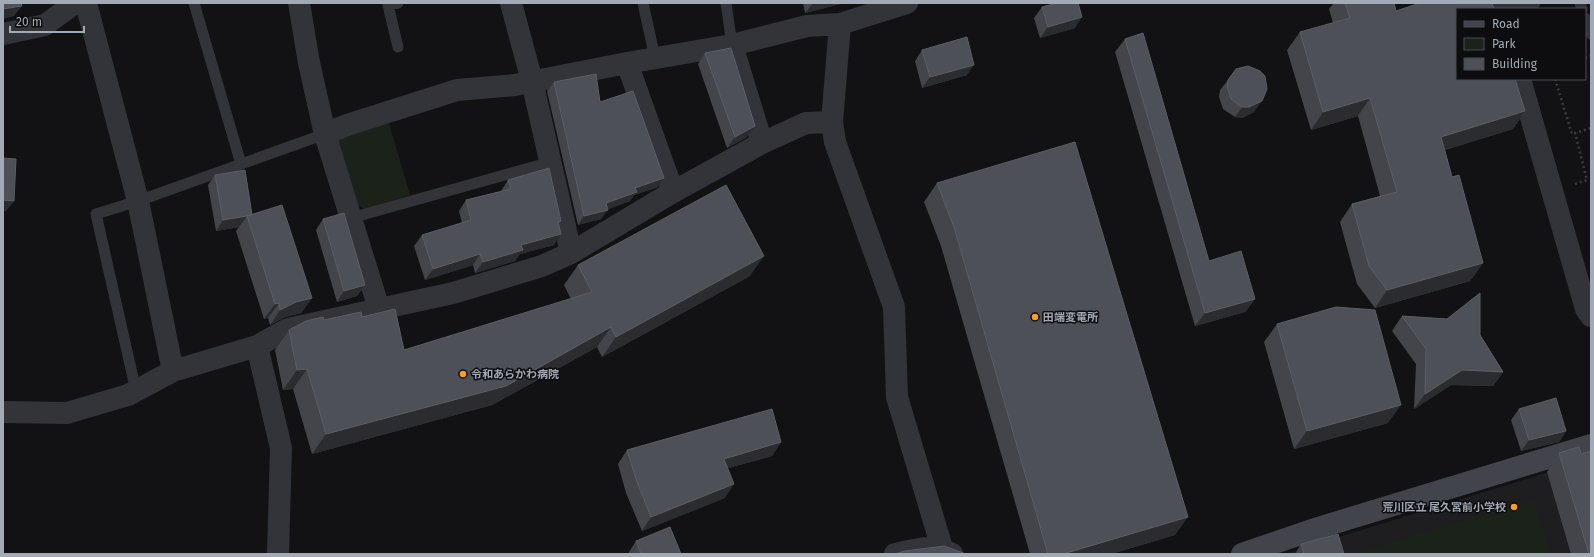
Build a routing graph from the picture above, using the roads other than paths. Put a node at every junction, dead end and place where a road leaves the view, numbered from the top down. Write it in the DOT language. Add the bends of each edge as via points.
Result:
graph roads {
  1 [pos="76,3"];
  2 [pos="194,3"];
  3 [pos="299,3"];
  4 [pos="398,3"];
  5 [pos="511,3"];
  6 [pos="644,3"];
  7 [pos="726,3"];
  8 [pos="907,3"];
  9 [pos="1535,3"];
  10 [pos="1519,8"];
  11 [pos="1586,21"];
  12 [pos="840,24"];
  13 [pos="3,34"];
  14 [pos="1591,34"];
  15 [pos="732,45"];
  16 [pos="398,47"];
  17 [pos="655,58"];
  18 [pos="627,63"];
  19 [pos="1520,80"];
  20 [pos="532,81"];
  21 [pos="832,122"];
  22 [pos="326,134"];
  23 [pos="762,143"];
  24 [pos="551,162"];
  25 [pos="241,164"];
  26 [pos="673,192"];
  27 [pos="138,201"];
  28 [pos="351,218"];
  29 [pos="571,252"];
  30 [pos="379,309"];
  31 [pos="1591,316"];
  32 [pos="257,346"];
  33 [pos="173,371"];
  34 [pos="136,391"];
  35 [pos="3,412"];
  36 [pos="1591,445"];
  37 [pos="947,551"];
  38 [pos="1253,552"];
  39 [pos="278,554"];
  40 [pos="895,554"];
  1 -- 13 [label="street" via="45,25"];
  1 -- 27 [label="street"];
  2 -- 25 [label="lane"];
  3 -- 22 [label="street" via="309,63"];
  4 -- 16 [label="lane" via="388,5"];
  5 -- 20 [label="street"];
  6 -- 17 [label="lane"];
  7 -- 15 [label="lane"];
  8 -- 12 [label="street"];
  9 -- 10 [label="lane"];
  11 -- 14 [label="lane"];
  12 -- 15 [label="street" via="807,26"];
  12 -- 21 [label="street"];
  15 -- 17 [label="street"];
  15 -- 23 [label="street"];
  17 -- 18 [label="street"];
  18 -- 20 [label="street"];
  18 -- 26 [label="street"];
  19 -- 31 [label="street" via="1586,309"];
  20 -- 22 [label="street" via="457,90 346,125"];
  20 -- 24 [label="street"];
  21 -- 23 [label="street" via="806,123"];
  21 -- 37 [label="street" via="835,142 894,307 897,397"];
  22 -- 25 [label="lane"];
  22 -- 28 [label="street"];
  23 -- 26 [label="street"];
  24 -- 28 [label="lane"];
  24 -- 29 [label="street"];
  25 -- 27 [label="lane"];
  26 -- 29 [label="street"];
  27 -- 33 [label="street"];
  27 -- 34 [label="lane" via="96,214"];
  28 -- 30 [label="street"];
  29 -- 30 [label="street" via="542,266 453,293"];
  30 -- 32 [label="street" via="288,329"];
  32 -- 33 [label="street"];
  32 -- 39 [label="street" via="282,448"];
  33 -- 34 [label="street"];
  34 -- 35 [label="street" via="67,413"];
  36 -- 38 [label="street" via="1318,528"];
  37 -- 40 [label="street" via="922,548"];
}
